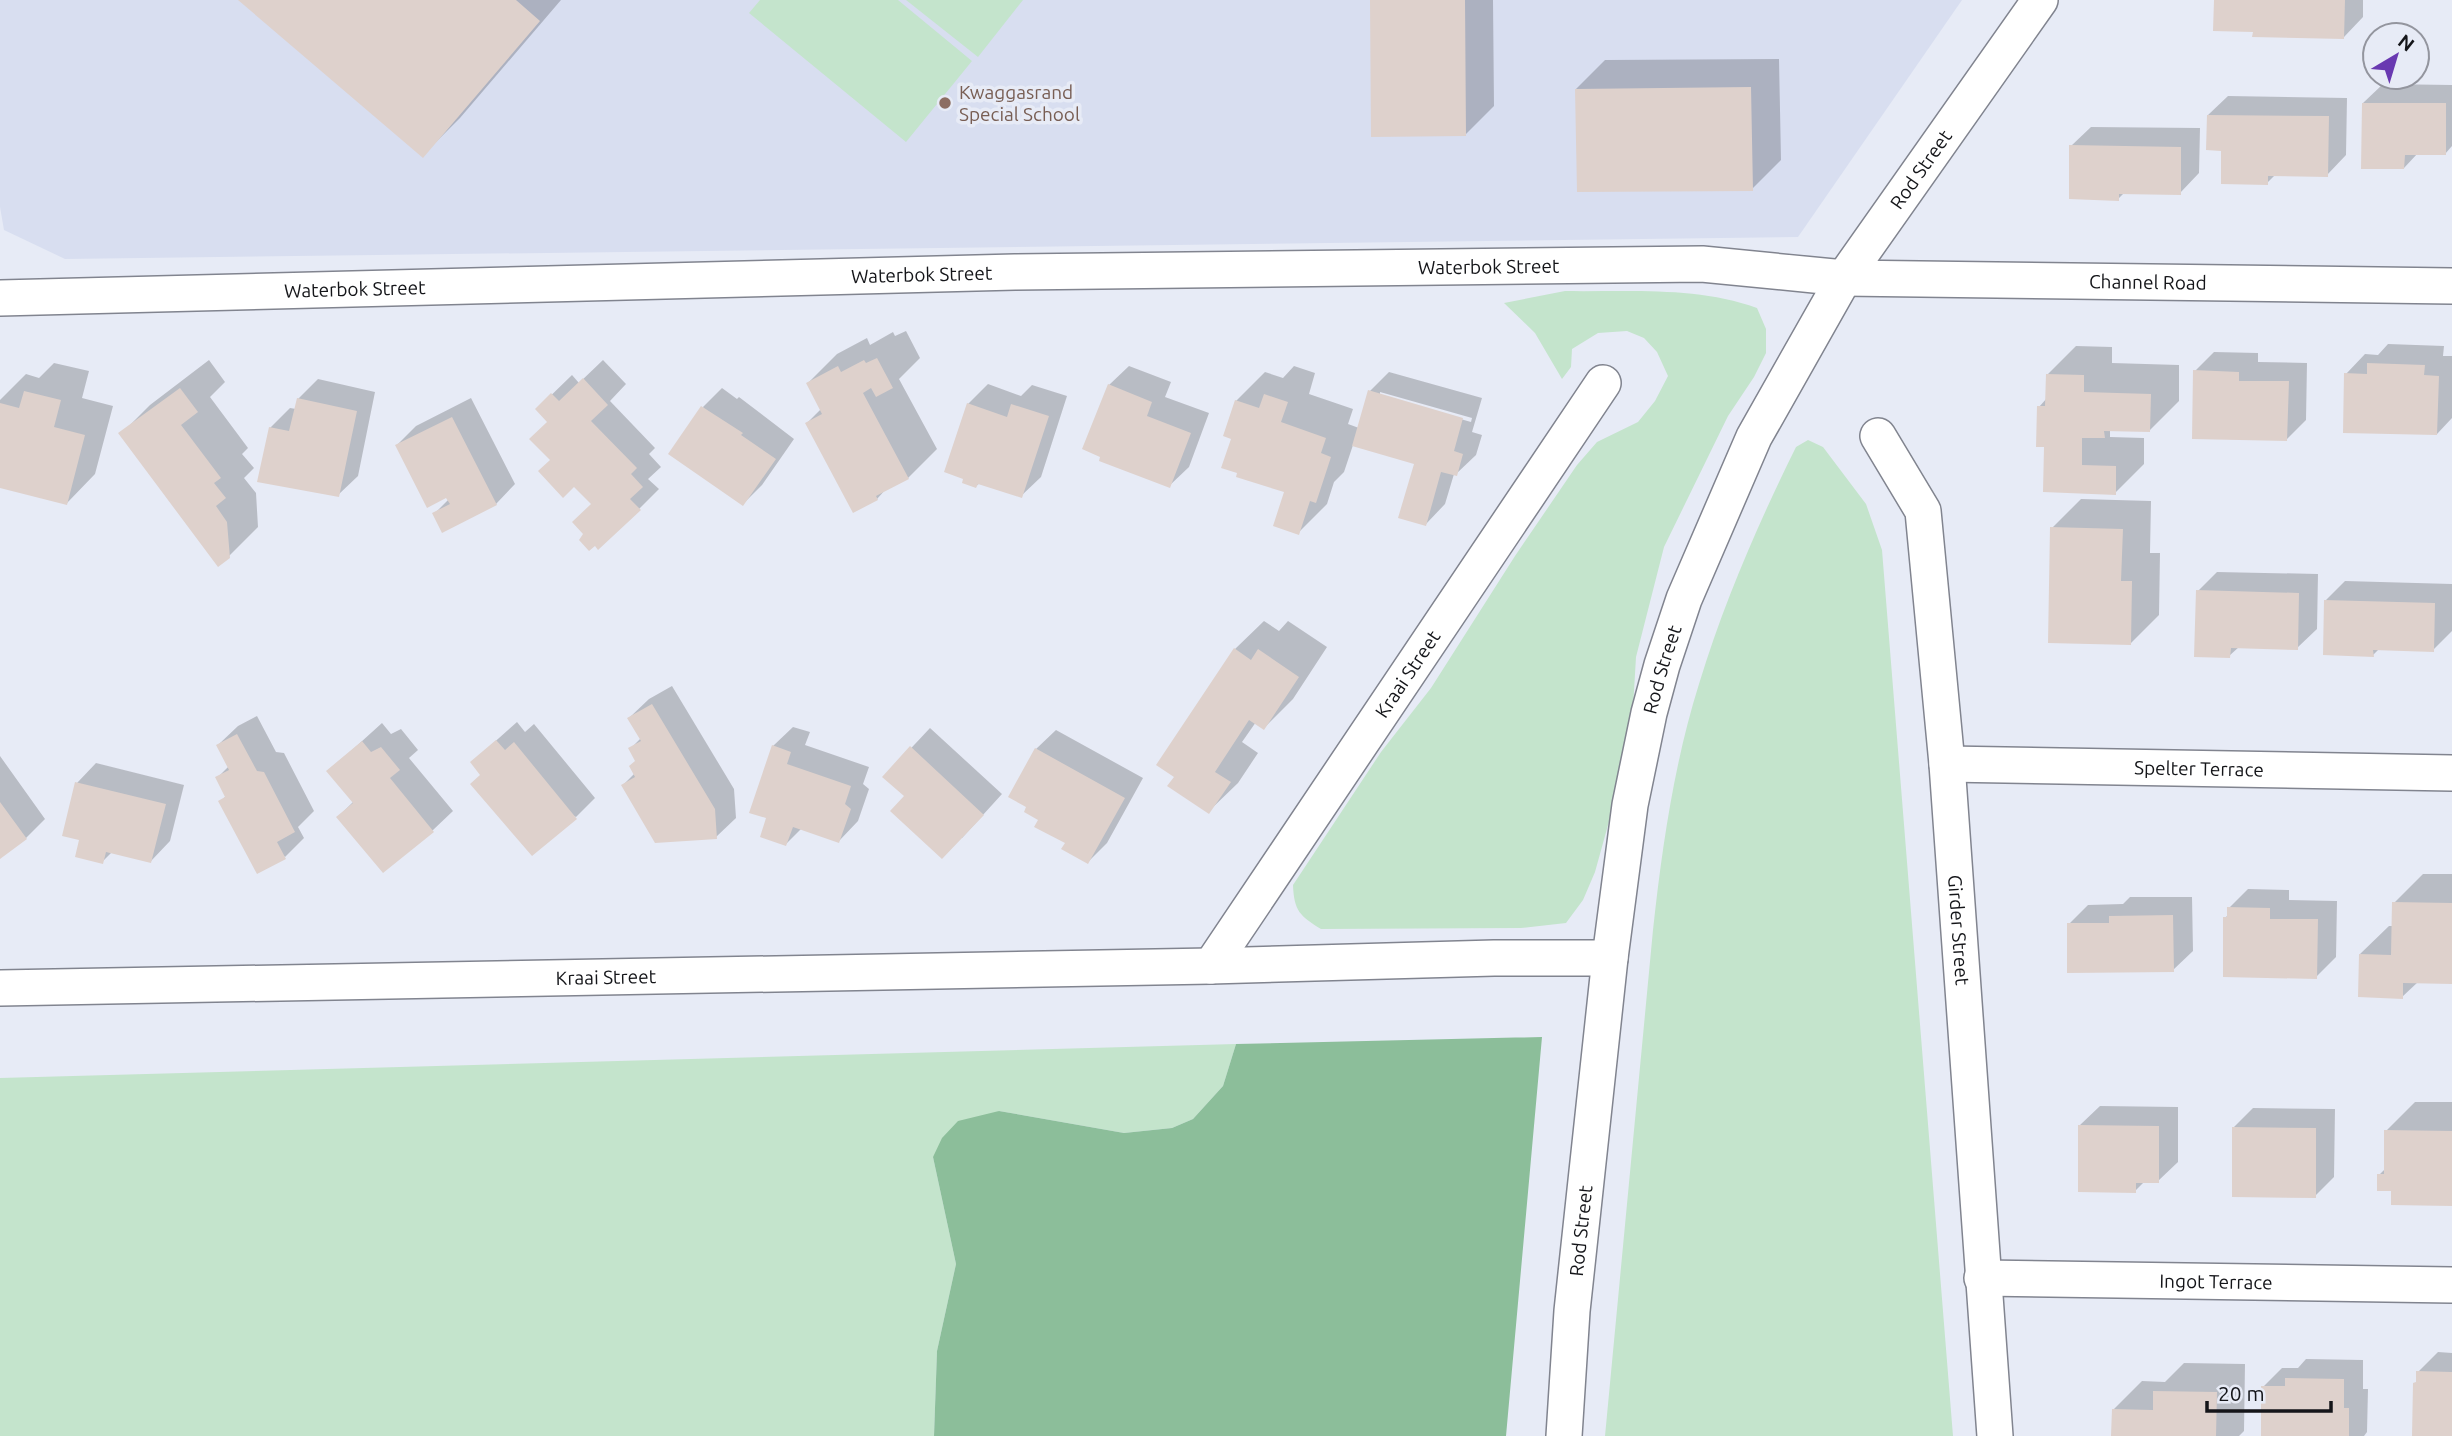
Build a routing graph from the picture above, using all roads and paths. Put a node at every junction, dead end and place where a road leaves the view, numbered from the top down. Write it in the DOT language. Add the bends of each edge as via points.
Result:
graph roads {
  1 [pos="2040,0"];
  2 [pos="1844,278"];
  3 [pos="2452,286"];
  4 [pos="0,298"];
  5 [pos="1603,383"];
  6 [pos="1878,436"];
  7 [pos="1948,764"];
  8 [pos="2452,773"];
  9 [pos="1610,958"];
  10 [pos="1211,966"];
  11 [pos="0,988"];
  12 [pos="1982,1278"];
  13 [pos="2452,1285"];
  14 [pos="1564,1436"];
  15 [pos="1995,1436"];
  1 -- 2 [label="street, Rod Street"];
  2 -- 3 [label="street, Channel Road"];
  2 -- 4 [label="street, Waterbok Street" via="1702,264 987,272"];
  2 -- 9 [label="street, Rod Street" via="1754,437 1684,599 1649,713 1630,806"];
  5 -- 10 [label="street, Kraai Street"];
  6 -- 7 [label="street, Girder Street" via="1923,511"];
  7 -- 8 [label="street, Spelter Terrace"];
  7 -- 12 [label="street, Girder Street"];
  9 -- 10 [label="street, Kraai Street"];
  9 -- 14 [label="street, Rod Street" via="1572,1311"];
  10 -- 11 [label="street, Kraai Street"];
  12 -- 13 [label="street, Ingot Terrace"];
  12 -- 15 [label="street, Girder Street"];
}
